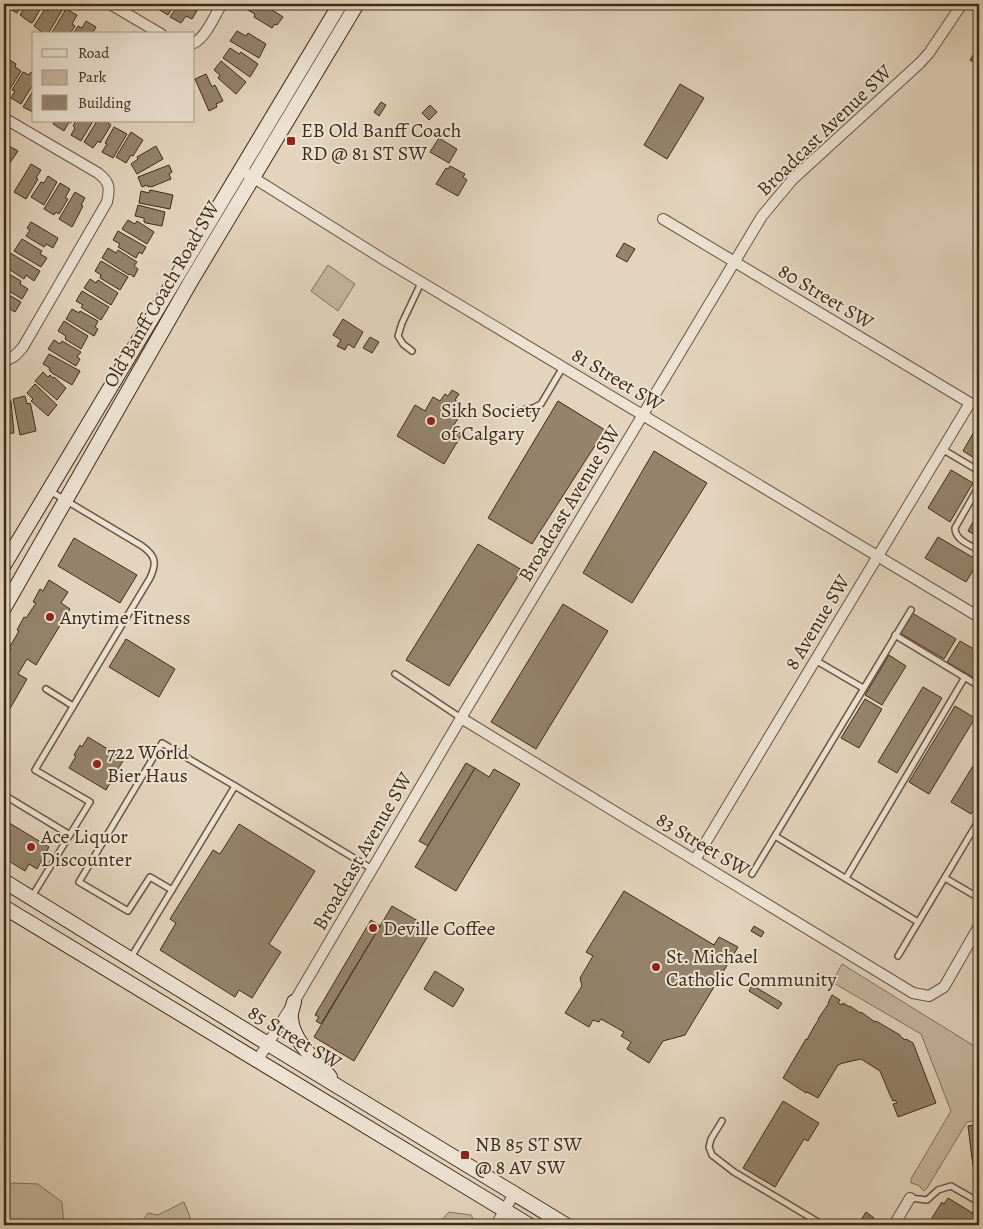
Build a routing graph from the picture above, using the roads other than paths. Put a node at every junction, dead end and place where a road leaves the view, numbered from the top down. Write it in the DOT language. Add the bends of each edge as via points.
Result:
graph roads {
  1 [pos="110,4"];
  2 [pos="222,4"];
  3 [pos="340,4"];
  4 [pos="357,4"];
  5 [pos="962,4"];
  6 [pos="974,4"];
  7 [pos="979,7"];
  8 [pos="158,32"];
  9 [pos="195,42"];
  10 [pos="4,118"];
  11 [pos="247,174"];
  12 [pos="663,219"];
  13 [pos="734,261"];
  14 [pos="422,282"];
  15 [pos="412,351"];
  16 [pos="4,360"];
  17 [pos="563,366"];
  18 [pos="970,403"];
  19 [pos="514,412"];
  20 [pos="643,415"];
  21 [pos="942,449"];
  22 [pos="979,471"];
  23 [pos="979,486"];
  24 [pos="49,490"];
  25 [pos="66,501"];
  26 [pos="979,550"];
  27 [pos="877,556"];
  28 [pos="4,565"];
  29 [pos="4,608"];
  30 [pos="911,610"];
  31 [pos="979,617"];
  32 [pos="896,635"];
  33 [pos="815,660"];
  34 [pos="395,674"];
  35 [pos="965,677"];
  36 [pos="979,686"];
  37 [pos="863,688"];
  38 [pos="46,689"];
  39 [pos="73,706"];
  40 [pos="460,718"];
  41 [pos="235,786"];
  42 [pos="4,795"];
  43 [pos="979,820"];
  44 [pos="70,835"];
  45 [pos="775,836"];
  46 [pos="695,860"];
  47 [pos="372,869"];
  48 [pos="752,874"];
  49 [pos="846,878"];
  50 [pos="945,878"];
  51 [pos="4,882"];
  52 [pos="172,890"];
  53 [pos="31,898"];
  54 [pos="979,898"];
  55 [pos="4,908"];
  56 [pos="918,922"];
  57 [pos="979,926"];
  58 [pos="898,956"];
  59 [pos="130,959"];
  60 [pos="294,1002"];
  61 [pos="268,1044"];
  62 [pos="257,1061"];
  63 [pos="338,1087"];
  64 [pos="722,1121"];
  65 [pos="514,1194"];
  66 [pos="910,1198"];
  67 [pos="979,1202"];
  68 [pos="504,1210"];
  69 [pos="496,1225"];
  70 [pos="529,1225"];
  71 [pos="566,1225"];
  72 [pos="823,1225"];
  73 [pos="894,1225"];
  1 -- 8 [label="street"];
  2 -- 9 [label="street"];
  3 -- 11 [label="main road, Old Banff Coach Road SW"];
  4 -- 11 [label="main road, Old Banff Coach Road SW"];
  5 -- 13 [label="street, Broadcast Avenue SW" via="920,63 792,179 762,216"];
  6 -- 7 [label="street"];
  10 -- 16 [label="street" via="98,173 105,178 109,193 108,202 22,347 16,355"];
  11 -- 14 [label="street, 81 Street SW"];
  11 -- 24 [label="main road, Old Banff Coach Road SW"];
  11 -- 25 [label="main road, Old Banff Coach Road SW" via="186,290"];
  12 -- 13 [label="street, 80 Street SW"];
  13 -- 18 [label="street, 80 Street SW"];
  13 -- 20 [label="street, Broadcast Avenue SW"];
  14 -- 15 [label="lane" via="398,336 402,344"];
  14 -- 17 [label="street, 81 Street SW"];
  17 -- 19 [label="lane" via="542,404"];
  17 -- 20 [label="street, 81 Street SW"];
  18 -- 21 [label="street, 8 Avenue SW"];
  20 -- 27 [label="street, 81 Street SW"];
  20 -- 40 [label="street, Broadcast Avenue SW"];
  21 -- 22 [label="lane"];
  21 -- 27 [label="street, 8 Avenue SW"];
  23 -- 26 [label="lane" via="955,533"];
  24 -- 25 [label="lane"];
  24 -- 28 [label="main road, Old Banff Coach Road SW"];
  25 -- 29 [label="main road, Old Banff Coach Road SW"];
  25 -- 39 [label="lane" via="142,546 152,554 154,563 150,578"];
  27 -- 31 [label="street, 81 Street SW"];
  27 -- 33 [label="street, 8 Avenue SW"];
  30 -- 32 [label="lane"];
  32 -- 35 [label="lane"];
  32 -- 37 [label="lane"];
  33 -- 37 [label="lane"];
  33 -- 46 [label="street, 8 Avenue SW"];
  34 -- 40 [label="lane"];
  35 -- 36 [label="lane"];
  35 -- 49 [label="lane"];
  37 -- 45 [label="lane"];
  38 -- 39 [label="lane"];
  39 -- 44 [label="lane" via="35,770 90,802"];
  40 -- 46 [label="street, 83 Street SW"];
  40 -- 47 [label="street, Broadcast Avenue SW"];
  41 -- 47 [label="lane"];
  41 -- 52 [label="lane"];
  41 -- 52 [label="lane" via="162,742 79,882 128,911 150,877"];
  42 -- 44 [label="lane"];
  43 -- 50 [label="lane"];
  44 -- 53 [label="lane"];
  45 -- 48 [label="lane"];
  45 -- 49 [label="lane"];
  46 -- 57 [label="street, 83 Street SW" via="913,993 929,996 944,987"];
  47 -- 60 [label="street, Broadcast Avenue SW"];
  49 -- 56 [label="lane"];
  50 -- 54 [label="lane"];
  50 -- 56 [label="lane"];
  51 -- 53 [label="main road, 85 Street SW"];
  52 -- 59 [label="lane"];
  53 -- 59 [label="main road, 85 Street SW"];
  55 -- 62 [label="main road, 85 Street SW"];
  56 -- 58 [label="lane"];
  59 -- 61 [label="main road, 85 Street SW"];
  60 -- 61 [label="street, Broadcast Avenue SW"];
  60 -- 63 [label="main road" via="290,1016 297,1039"];
  61 -- 62 [label="street, Broadcast Avenue SW"];
  61 -- 63 [label="main road, 85 Street SW"];
  62 -- 68 [label="main road, 85 Street SW"];
  63 -- 65 [label="main road, 85 Street SW"];
  64 -- 72 [label="lane" via="711,1139 712,1155 734,1172"];
  65 -- 68 [label="street"];
  65 -- 71 [label="main road, 85 Street SW"];
  66 -- 67 [label="lane" via="927,1200 938,1190 951,1186"];
  66 -- 73 [label="street"];
  68 -- 69 [label="street"];
  68 -- 70 [label="main road, 85 Street SW"];
}
